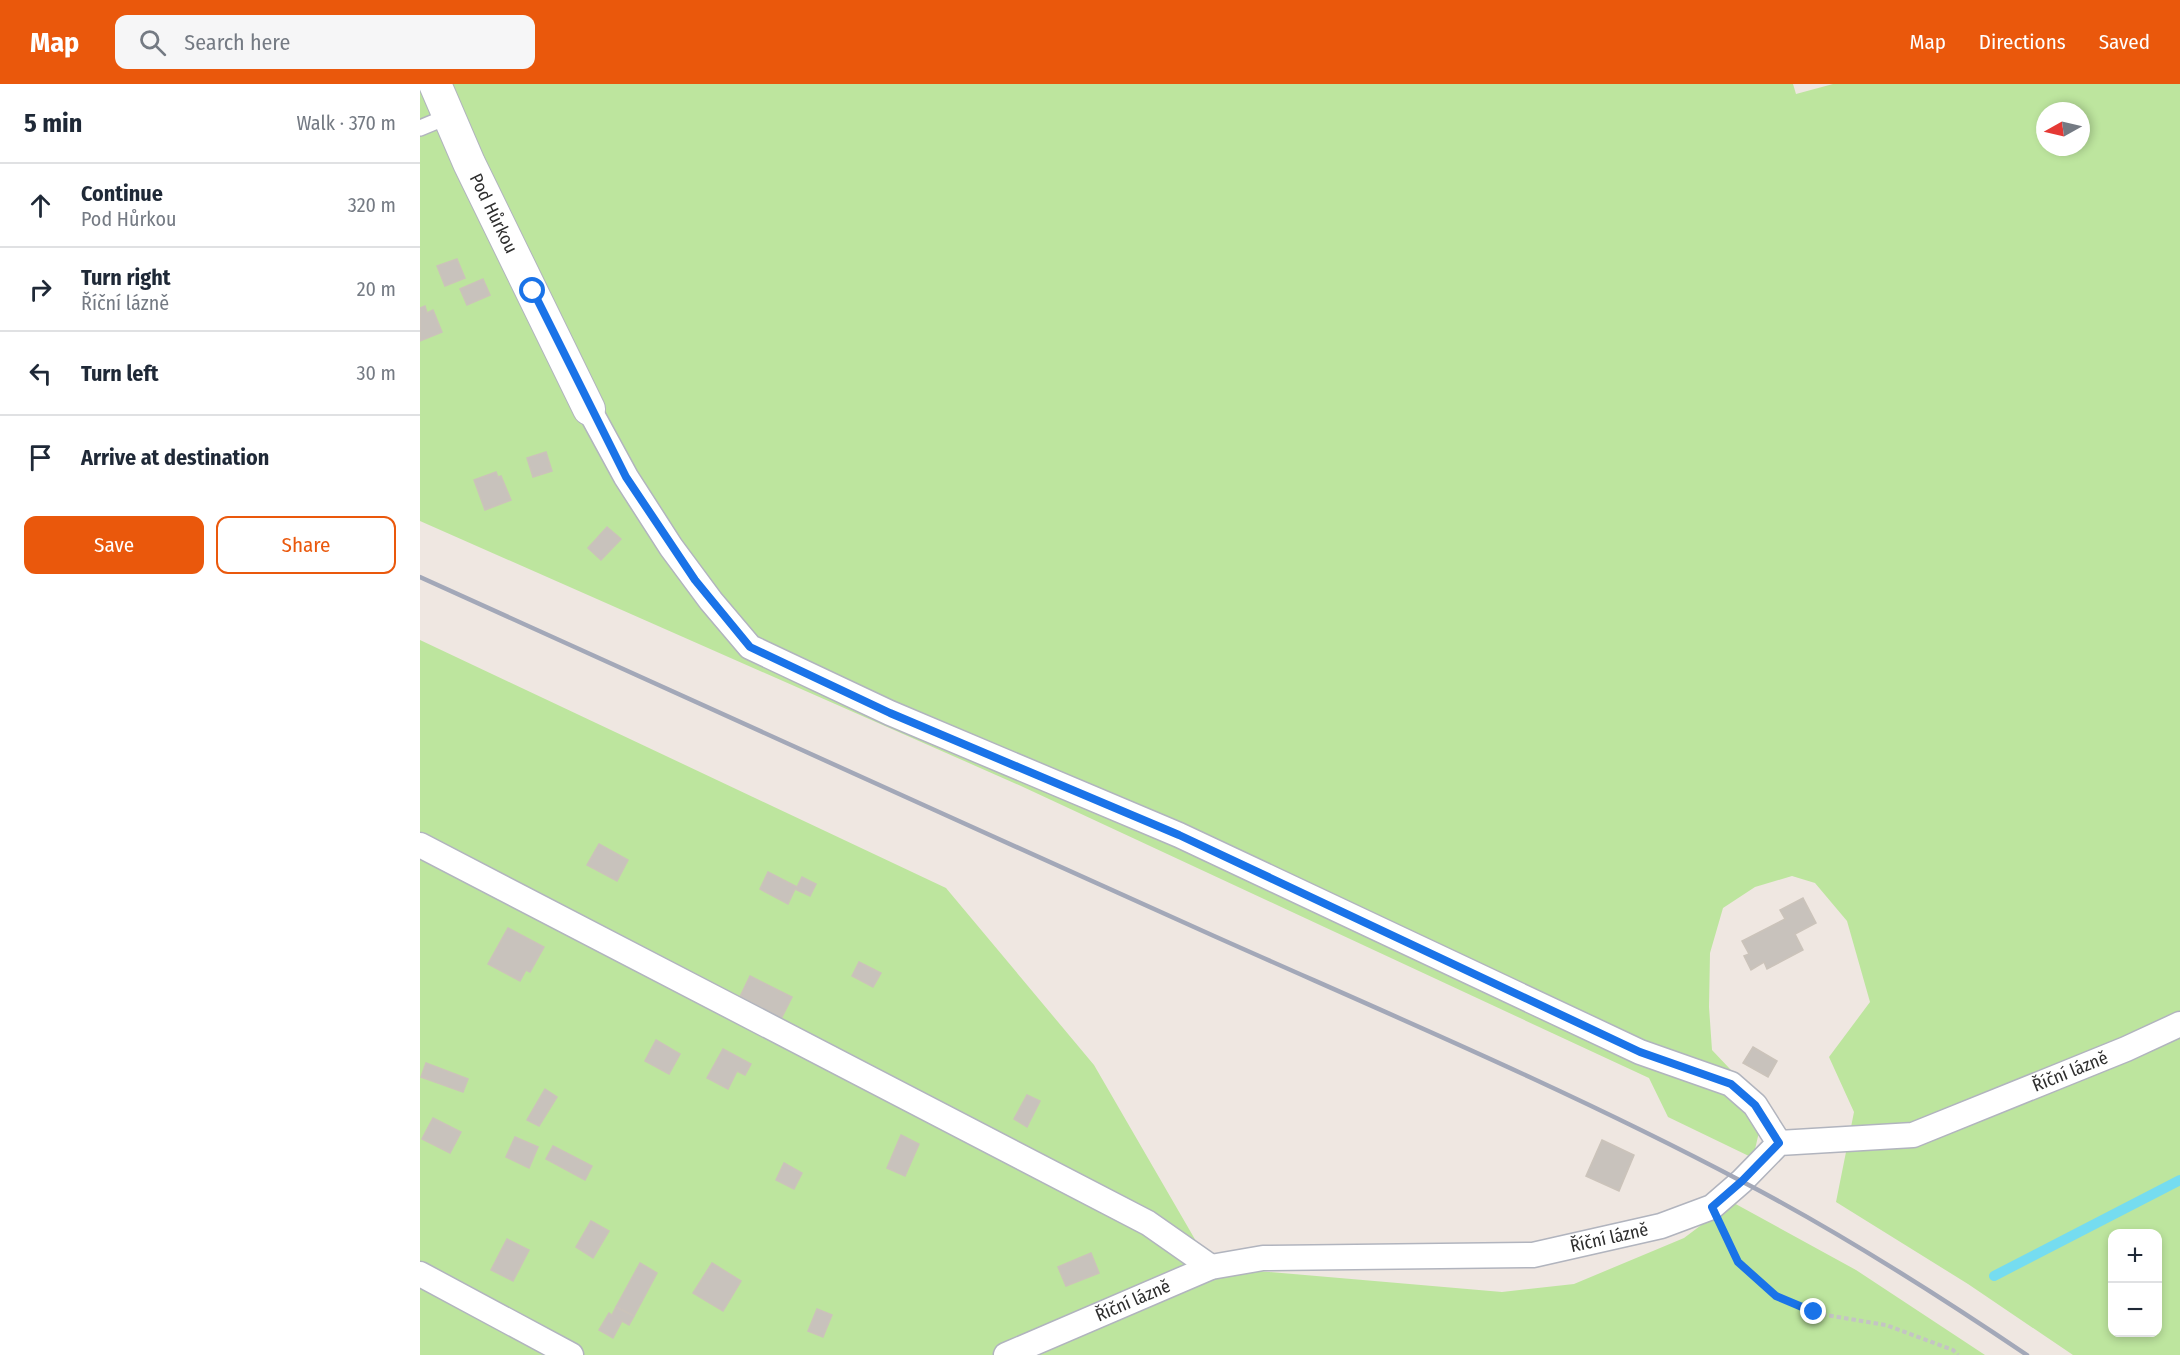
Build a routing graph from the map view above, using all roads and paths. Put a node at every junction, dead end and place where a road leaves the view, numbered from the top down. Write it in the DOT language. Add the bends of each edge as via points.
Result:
graph roads {
  1 [pos="435,84"];
  2 [pos="448,116"];
  3 [pos="420,128"];
  4 [pos="590,409"];
  5 [pos="420,844"];
  6 [pos="2180,1024"];
  7 [pos="1779,1143"];
  8 [pos="1712,1207"];
  9 [pos="1211,1267"];
  10 [pos="420,1274"];
  11 [pos="571,1355"];
  12 [pos="1006,1355"];
  13 [pos="1958,1355"];
  1 -- 2 [label="street, Pod Hůrkou"];
  2 -- 3 [label="lane"];
  2 -- 4 [label="street, Pod Hůrkou"];
  4 -- 7 [label="street, Pod Hůrkou" via="626,477 671,547 750,647 890,713 1179,835 1640,1052 1731,1084 1755,1105"];
  5 -- 9 [label="street" via="1148,1223"];
  6 -- 7 [label="street, Říční lázně" via="1913,1135"];
  7 -- 8 [label="street, Říční lázně"];
  8 -- 9 [label="street, Říční lázně" via="1661,1226 1533,1255 1263,1258"];
  8 -- 13 [label="path" via="1738,1262 1776,1296 1814,1312 1886,1325"];
  9 -- 12 [label="street, Říční lázně"];
  10 -- 11 [label="street"];
}
